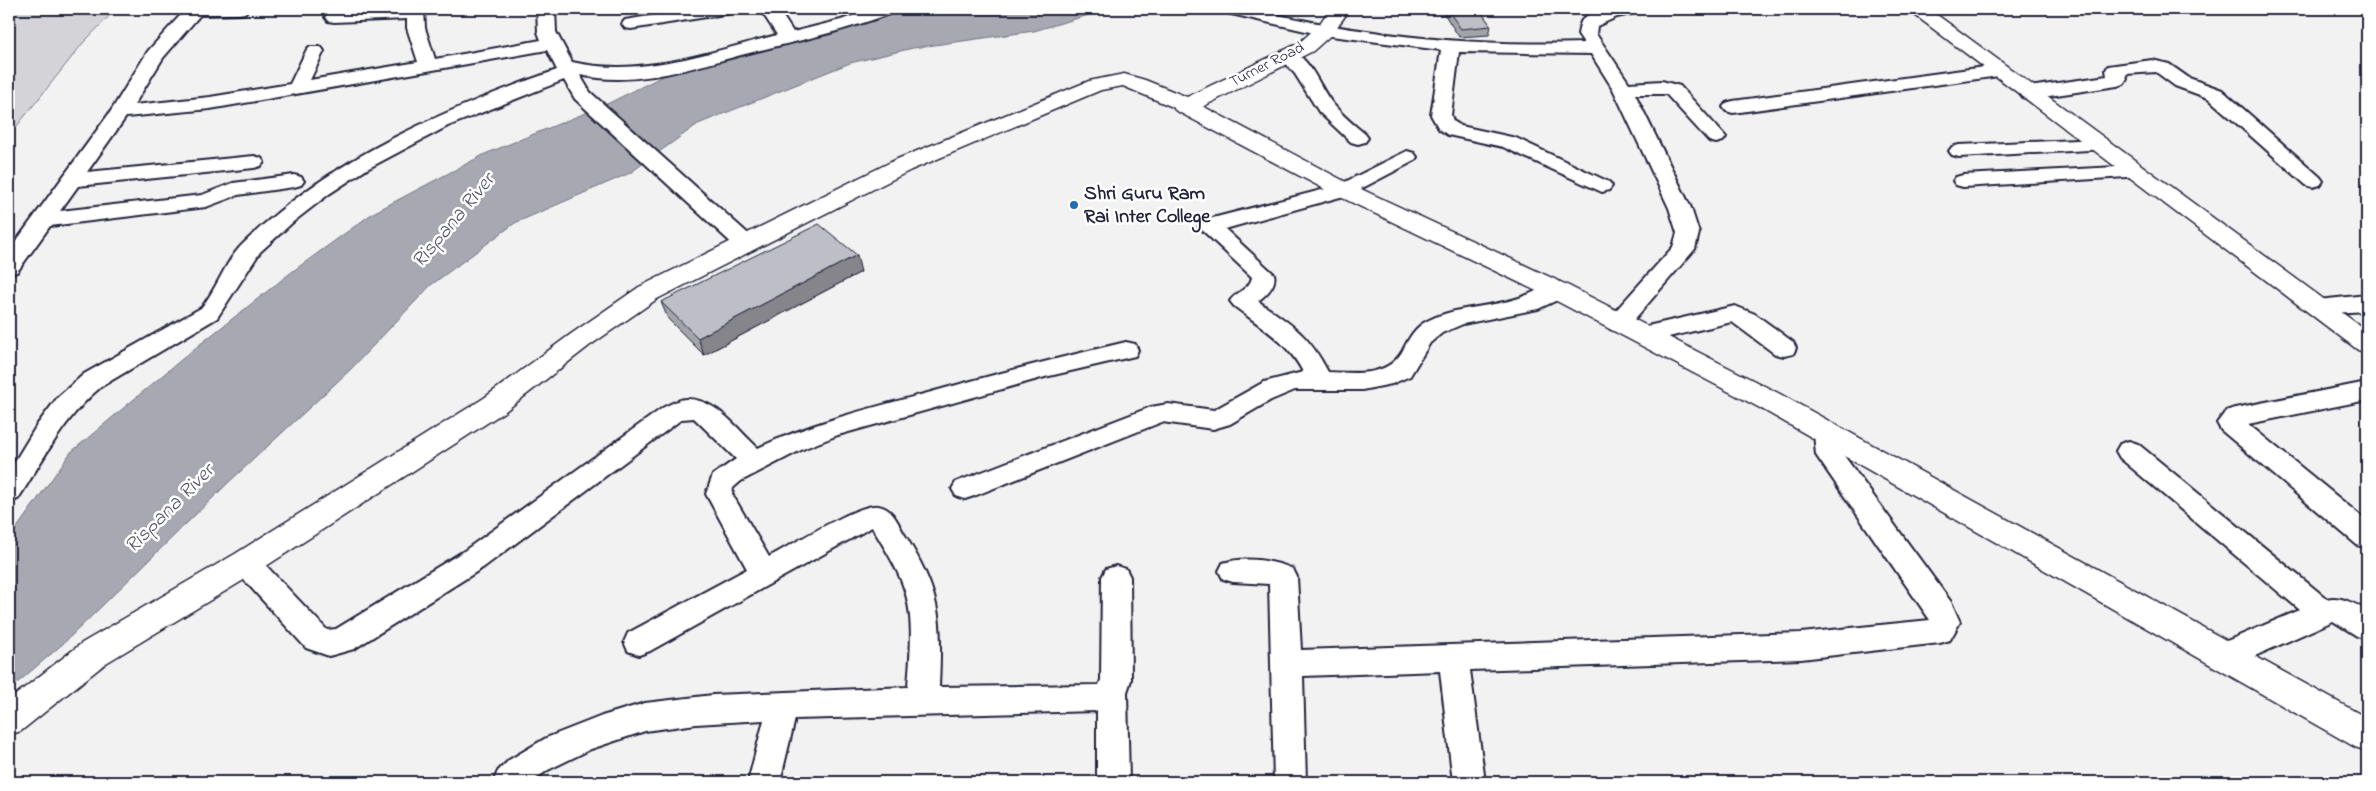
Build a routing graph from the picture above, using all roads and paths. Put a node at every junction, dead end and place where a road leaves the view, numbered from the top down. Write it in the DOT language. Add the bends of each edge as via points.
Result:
graph roads {
  1 [pos="239,9"];
  2 [pos="546,9"];
  3 [pos="725,9"];
  4 [pos="769,9"];
  5 [pos="886,9"];
  6 [pos="1233,9"];
  7 [pos="1340,9"];
  8 [pos="1629,9"];
  9 [pos="1917,9"];
  10 [pos="195,10"];
  11 [pos="415,11"];
  12 [pos="334,17"];
  13 [pos="631,24"];
  14 [pos="1325,30"];
  15 [pos="788,38"];
  16 [pos="552,44"];
  17 [pos="1451,46"];
  18 [pos="1598,48"];
  19 [pos="315,51"];
  20 [pos="1288,56"];
  21 [pos="428,65"];
  22 [pos="566,69"];
  23 [pos="1999,70"];
  24 [pos="297,88"];
  25 [pos="1623,89"];
  26 [pos="2029,92"];
  27 [pos="1183,105"];
  28 [pos="1733,106"];
  29 [pos="120,112"];
  30 [pos="1716,137"];
  31 [pos="1358,138"];
  32 [pos="2100,145"];
  33 [pos="1958,151"];
  34 [pos="1407,157"];
  35 [pos="254,162"];
  36 [pos="2136,172"];
  37 [pos="72,180"];
  38 [pos="2313,180"];
  39 [pos="294,181"];
  40 [pos="1963,181"];
  41 [pos="1602,186"];
  42 [pos="1344,190"];
  43 [pos="43,220"];
  44 [pos="746,244"];
  45 [pos="9,267"];
  46 [pos="1558,291"];
  47 [pos="2367,303"];
  48 [pos="2316,306"];
  49 [pos="1618,323"];
  50 [pos="1644,335"];
  51 [pos="2367,344"];
  52 [pos="1784,348"];
  53 [pos="1126,350"];
  54 [pos="1320,381"];
  55 [pos="2367,391"];
  56 [pos="1827,433"];
  57 [pos="2129,451"];
  58 [pos="755,461"];
  59 [pos="965,489"];
  60 [pos="9,492"];
  61 [pos="2367,537"];
  62 [pos="246,563"];
  63 [pos="1233,571"];
  64 [pos="764,574"];
  65 [pos="1116,577"];
  66 [pos="2323,612"];
  67 [pos="2367,627"];
  68 [pos="639,642"];
  69 [pos="2226,655"];
  70 [pos="1453,657"];
  71 [pos="1287,659"];
  72 [pos="1112,692"];
  73 [pos="923,699"];
  74 [pos="783,706"];
  75 [pos="9,720"];
  76 [pos="2367,736"];
  77 [pos="509,782"];
  78 [pos="764,782"];
  79 [pos="1113,782"];
  80 [pos="1290,782"];
  81 [pos="1469,782"];
  1 -- 10 [label="street"];
  2 -- 16 [label="street" via="547,32"];
  3 -- 13 [label="street"];
  4 -- 15 [label="street"];
  5 -- 15 [label="street" via="847,24"];
  6 -- 14 [label="street"];
  7 -- 14 [label="street, Turner Road"];
  8 -- 18 [label="street" via="1589,23 1587,34"];
  9 -- 23 [label="street"];
  10 -- 29 [label="street" via="155,55"];
  11 -- 12 [label="street"];
  11 -- 21 [label="street" via="416,28"];
  14 -- 17 [label="street"];
  14 -- 20 [label="street, Turner Road" via="1306,47"];
  15 -- 22 [label="street" via="653,71 615,74"];
  16 -- 21 [label="street"];
  16 -- 22 [label="street"];
  17 -- 18 [label="street" via="1516,50"];
  17 -- 41 [label="street" via="1441,114 1448,128 1509,142"];
  18 -- 25 [label="street"];
  19 -- 24 [label="street"];
  20 -- 27 [label="street, Turner Road"];
  20 -- 31 [label="street" via="1306,73 1328,110"];
  21 -- 24 [label="street"];
  22 -- 44 [label="street" via="594,108"];
  22 -- 60 [label="street" via="460,114 393,147 323,189 251,248 234,269 209,313 76,392 64,405"];
  23 -- 26 [label="street"];
  23 -- 28 [label="street"];
  24 -- 29 [label="street" via="210,103"];
  25 -- 30 [label="street" via="1662,87 1673,90"];
  25 -- 49 [label="street" via="1680,208 1688,233 1684,249"];
  26 -- 32 [label="street"];
  26 -- 38 [label="street" via="2116,80 2115,70 2119,69 2162,68 2182,82 2215,94"];
  27 -- 42 [label="street"];
  27 -- 44 [label="street" via="1124,80 1096,85 903,165"];
  29 -- 37 [label="street"];
  32 -- 33 [label="street"];
  32 -- 36 [label="street"];
  34 -- 42 [label="street"];
  35 -- 37 [label="street"];
  36 -- 40 [label="street"];
  36 -- 48 [label="street"];
  37 -- 43 [label="street"];
  39 -- 43 [label="street" via="233,189 206,201"];
  42 -- 46 [label="street"];
  42 -- 54 [label="street" via="1209,226 1263,274 1259,289 1242,301 1295,340 1306,353"];
  43 -- 45 [label="street"];
  44 -- 62 [label="street" via="648,293 494,405"];
  46 -- 49 [label="street"];
  46 -- 54 [label="street" via="1514,308 1464,316 1432,328 1420,338 1407,364 1395,374 1372,381"];
  47 -- 48 [label="street"];
  48 -- 51 [label="street"];
  49 -- 50 [label="street"];
  50 -- 52 [label="street" via="1735,314"];
  50 -- 56 [label="street"];
  53 -- 58 [label="street" via="831,428"];
  54 -- 59 [label="street" via="1285,383 1212,421 1175,412 1145,417"];
  55 -- 61 [label="street" via="2235,417 2230,424"];
  56 -- 69 [label="street"];
  56 -- 70 [label="street" via="1828,456 1941,610 1944,622 1940,631 1801,646"];
  57 -- 66 [label="street"];
  58 -- 62 [label="street" via="702,410 685,408 673,413 474,559 357,633 329,643 317,639"];
  58 -- 64 [label="street" via="727,477 719,488 719,494"];
  62 -- 75 [label="street" via="94,654"];
  63 -- 71 [label="street" via="1274,573 1283,578"];
  64 -- 68 [label="street"];
  64 -- 73 [label="street" via="866,518 877,516 911,570 922,599"];
  65 -- 72 [label="street" via="1116,680"];
  66 -- 67 [label="street" via="2340,610"];
  66 -- 69 [label="street"];
  69 -- 76 [label="street"];
  70 -- 71 [label="street" via="1299,663"];
  70 -- 81 [label="street"];
  71 -- 80 [label="street"];
  72 -- 73 [label="street" via="1108,697 1100,698"];
  72 -- 79 [label="street"];
  73 -- 74 [label="street"];
  74 -- 77 [label="street" via="660,714 621,723 535,760 516,772"];
  74 -- 78 [label="street"];
}
